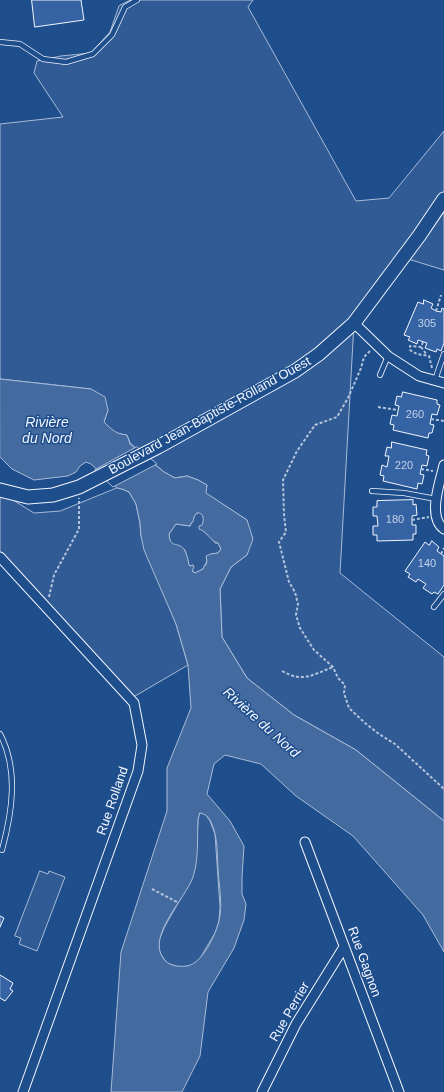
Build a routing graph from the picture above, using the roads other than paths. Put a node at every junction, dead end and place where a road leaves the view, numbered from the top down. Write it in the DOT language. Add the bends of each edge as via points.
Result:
graph roads {
  1 [pos="137,0"];
  2 [pos="0,42"];
  3 [pos="444,199"];
  4 [pos="354,323"];
  5 [pos="444,354"];
  6 [pos="388,356"];
  7 [pos="380,375"];
  8 [pos="440,382"];
  9 [pos="444,465"];
  10 [pos="0,490"];
  11 [pos="372,491"];
  12 [pos="436,499"];
  13 [pos="444,529"];
  14 [pos="0,557"];
  15 [pos="444,594"];
  16 [pos="434,607"];
  17 [pos="0,734"];
  18 [pos="305,842"];
  19 [pos="2,850"];
  20 [pos="344,947"];
  21 [pos="23,1092"];
  22 [pos="262,1092"];
  23 [pos="399,1092"];
  1 -- 2 [label="lane" via="125,7 112,35 93,54 66,62 43,59 20,44"];
  3 -- 4 [label="street, Boulevard Jean-Baptiste-Rolland Ouest"];
  4 -- 6 [label="street"];
  4 -- 10 [label="street, Boulevard Jean-Baptiste-Rolland Ouest" via="295,371 96,479 53,495 28,497"];
  5 -- 8 [label="lane" via="438,371"];
  6 -- 7 [label="lane"];
  6 -- 8 [label="street" via="419,376"];
  9 -- 12 [label="street"];
  11 -- 12 [label="lane"];
  12 -- 13 [label="street" via="436,516"];
  14 -- 21 [label="street, Rue Rolland" via="134,703 142,745 138,772"];
  15 -- 16 [label="lane"];
  17 -- 19 [label="lane" via="6,744 12,783 12,804"];
  18 -- 20 [label="street, Rue Gagnon"];
  20 -- 22 [label="street, Rue Perrier" via="296,1024"];
  20 -- 23 [label="street, Rue Gagnon"];
}
